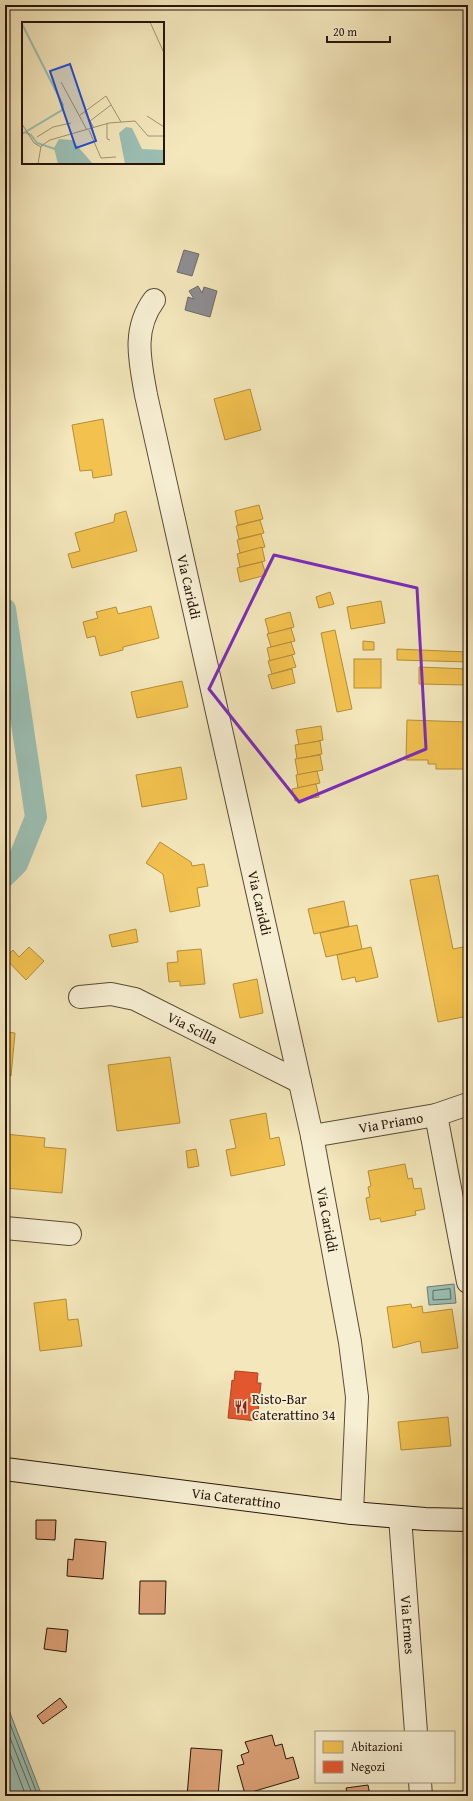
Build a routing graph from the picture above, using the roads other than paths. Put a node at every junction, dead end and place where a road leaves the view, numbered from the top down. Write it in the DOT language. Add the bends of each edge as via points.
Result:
graph roads {
  1 [pos="154,300"];
  2 [pos="80,997"];
  3 [pos="300,1082"];
  4 [pos="468,1104"];
  5 [pos="436,1115"];
  6 [pos="312,1136"];
  7 [pos="5,1228"];
  8 [pos="70,1234"];
  9 [pos="468,1282"];
  10 [pos="5,1469"];
  11 [pos="352,1512"];
  12 [pos="400,1517"];
  13 [pos="468,1520"];
  14 [pos="416,1731"];
  15 [pos="420,1783"];
  16 [pos="421,1796"];
  1 -- 3 [label="street, Via Cariddi" via="144,315 140,332 141,366 146,395"];
  2 -- 3 [label="street, Via Scilla" via="111,994 136,999"];
  3 -- 6 [label="street, Via Cariddi"];
  4 -- 5 [label="street, Via Priamo"];
  5 -- 6 [label="street, Via Priamo"];
  5 -- 9 [label="street"];
  6 -- 11 [label="street, Via Cariddi" via="356,1382"];
  7 -- 8 [label="street"];
  10 -- 11 [label="street, Via Caterattino"];
  11 -- 12 [label="street, Via Caterattino"];
  12 -- 13 [label="street, Via Caterattino"];
  12 -- 14 [label="street, Via Ermes"];
  15 -- 16 [label="street"];
}
